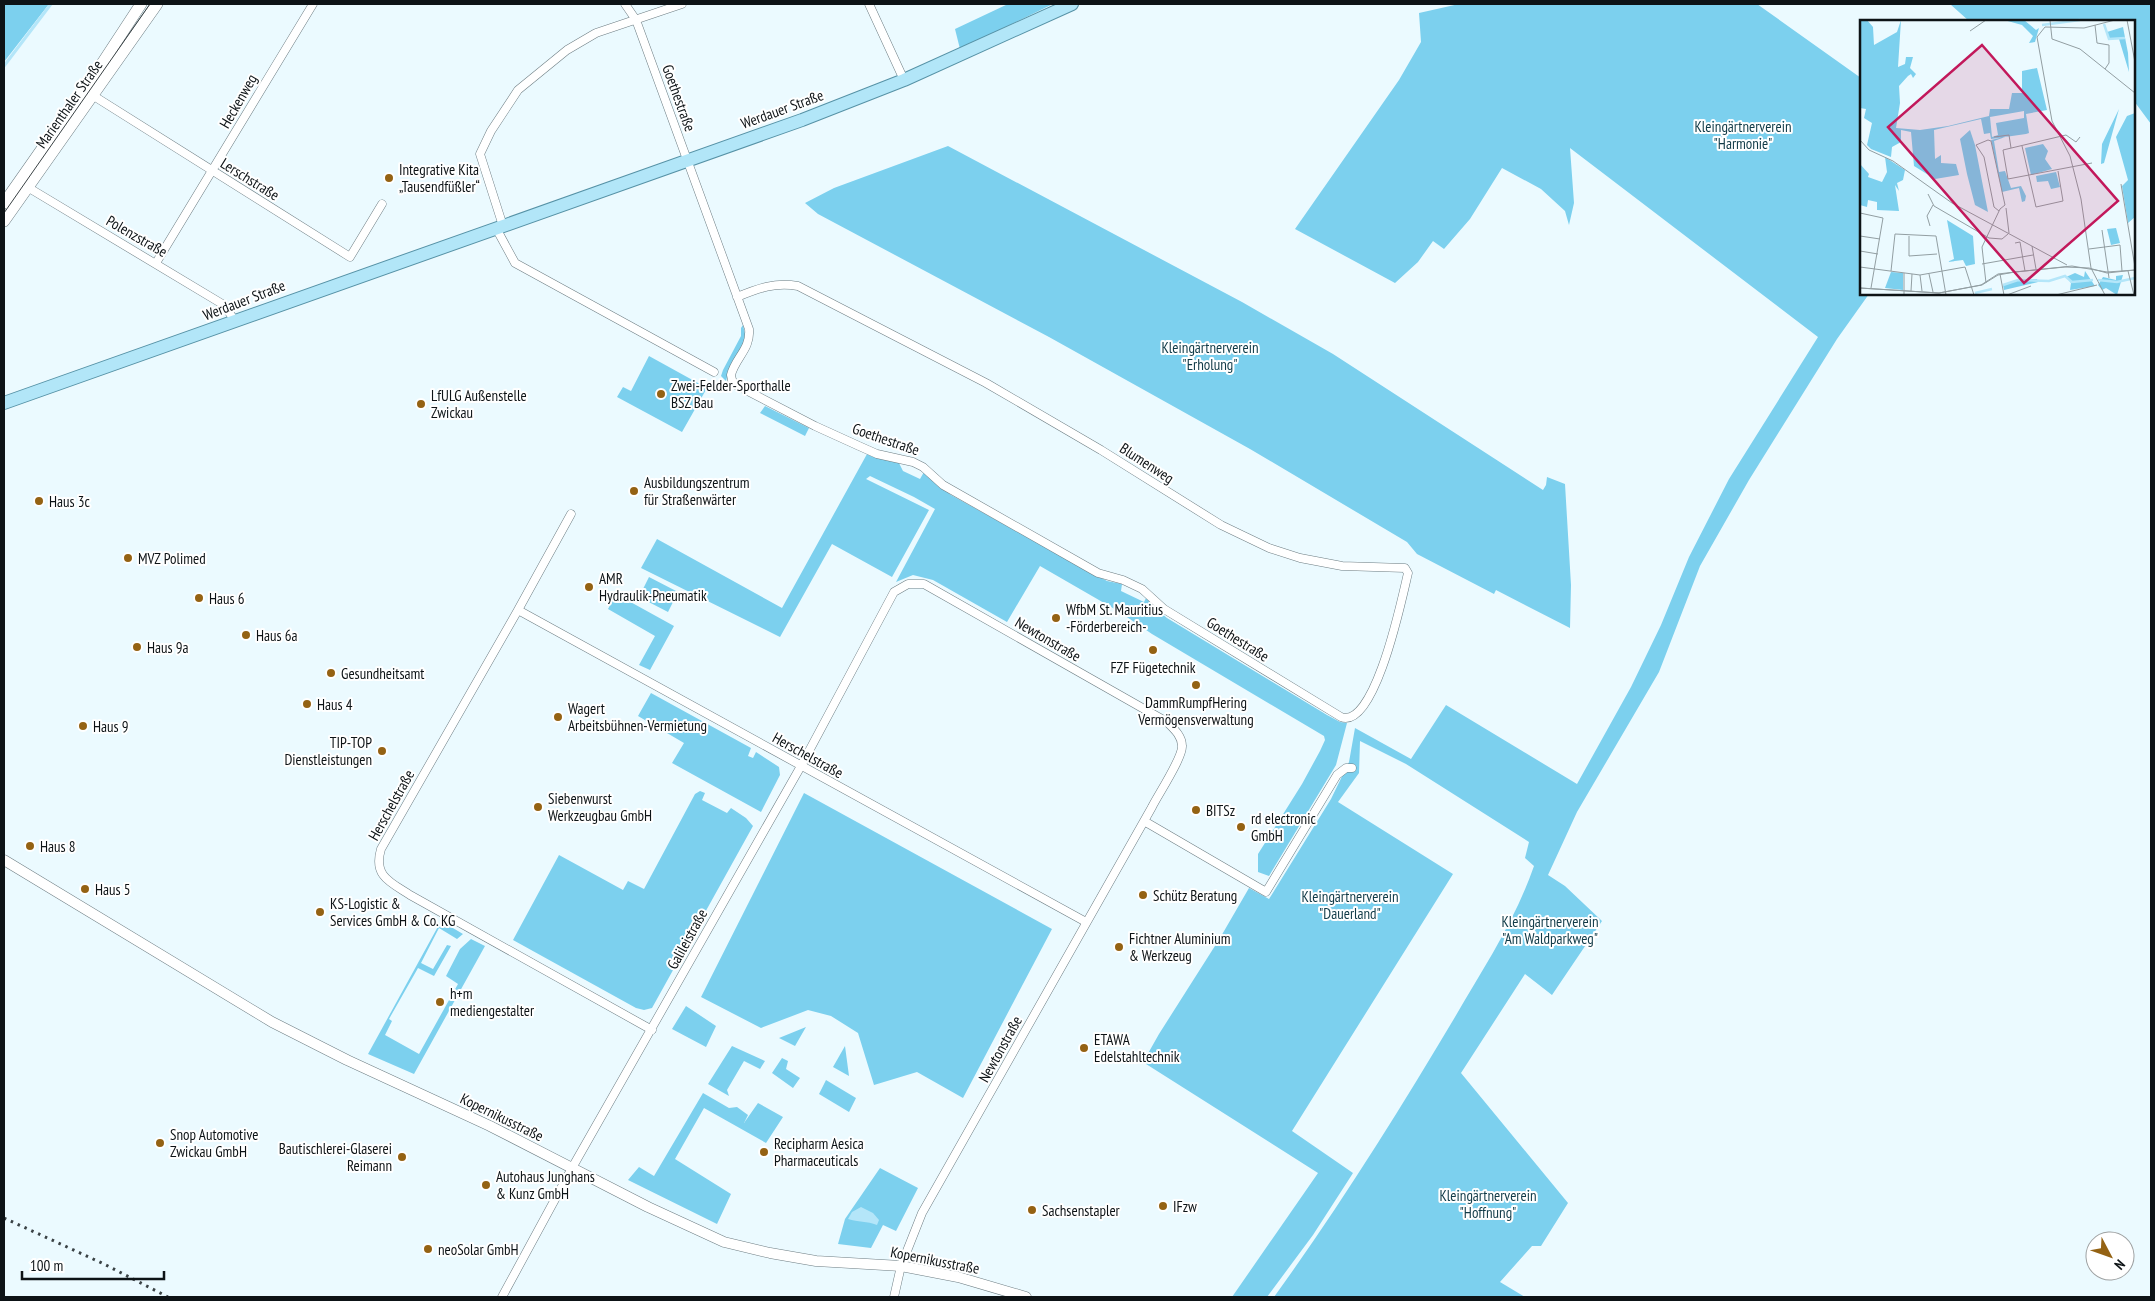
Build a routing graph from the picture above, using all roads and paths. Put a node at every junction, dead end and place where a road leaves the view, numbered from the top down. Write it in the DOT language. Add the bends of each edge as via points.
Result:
graph roads {
  1 [pos="141,4"];
  2 [pos="157,4"];
  3 [pos="313,4"];
  4 [pos="625,4"];
  5 [pos="682,4"];
  6 [pos="869,4"];
  7 [pos="1072,4"];
  8 [pos="636,20"];
  9 [pos="904,80"];
  10 [pos="88,93"];
  11 [pos="687,161"];
  12 [pos="212,172"];
  13 [pos="24,185"];
  14 [pos="4,203"];
  15 [pos="382,204"];
  16 [pos="4,222"];
  17 [pos="499,227"];
  18 [pos="156,263"];
  19 [pos="738,297"];
  20 [pos="235,321"];
  21 [pos="714,372"];
  22 [pos="4,402"];
  23 [pos="571,514"];
  24 [pos="894,592"];
  25 [pos="518,610"];
  26 [pos="1349,719"];
  27 [pos="800,766"];
  28 [pos="1352,768"];
  29 [pos="1144,820"];
  30 [pos="4,860"];
  31 [pos="1086,922"];
  32 [pos="652,1030"];
  33 [pos="572,1168"];
  34 [pos="901,1266"];
  35 [pos="502,1297"];
  36 [pos="894,1297"];
  37 [pos="1026,1297"];
  1 -- 10 [label="main road, Marienthaler Straße"];
  2 -- 10 [label="main road, Marienthaler Straße"];
  3 -- 12 [label="street, Heckenweg"];
  4 -- 8 [label="street, Goethestraße"];
  5 -- 8 [label="street"];
  6 -- 9 [label="street"];
  7 -- 9 [label="main road, Werdauer Straße"];
  8 -- 11 [label="street, Goethestraße"];
  8 -- 17 [label="street" via="582,40 518,90 480,154"];
  9 -- 11 [label="main road, Werdauer Straße"];
  10 -- 12 [label="street, Lerschstraße"];
  10 -- 13 [label="main road, Marienthaler Straße"];
  11 -- 17 [label="main road, Werdauer Straße"];
  11 -- 19 [label="street, Goethestraße"];
  12 -- 15 [label="street, Lerschstraße" via="350,257"];
  12 -- 18 [label="street, Heckenweg"];
  13 -- 14 [label="main road, Marienthaler Straße"];
  13 -- 16 [label="main road, Marienthaler Straße"];
  13 -- 18 [label="street, Polenzstraße"];
  17 -- 20 [label="main road, Werdauer Straße"];
  17 -- 21 [label="street" via="515,263"];
  18 -- 20 [label="street, Polenzstraße" via="224,305"];
  19 -- 26 [label="street, Goethestraße" via="750,339 732,371 736,385 845,440 877,454 902,458 923,467 943,485 1098,573 1142,589 1179,619 1330,711"];
  19 -- 26 [label="street, Blumenweg" via="771,284 798,286 986,383 1221,525 1269,548 1342,566 1405,568 1408,573 1398,616 1377,680 1368,700"];
  20 -- 22 [label="main road, Werdauer Straße"];
  23 -- 25 [label="street, Herschelstraße"];
  24 -- 27 [label="street, Galileistraße"];
  24 -- 29 [label="street, Newtonstraße" via="908,584 924,584 1167,722 1179,735 1182,746"];
  25 -- 27 [label="street, Herschelstraße"];
  25 -- 32 [label="street, Herschelstraße" via="381,849 378,868 410,895"];
  27 -- 31 [label="street, Herschelstraße"];
  27 -- 32 [label="street, Galileistraße"];
  28 -- 29 [label="street" via="1346,768 1337,775 1266,892"];
  29 -- 31 [label="street, Newtonstraße"];
  30 -- 33 [label="street, Kopernikusstraße" via="272,1022"];
  31 -- 34 [label="street, Newtonstraße" via="922,1213"];
  32 -- 33 [label="street, Galileistraße"];
  33 -- 34 [label="street, Kopernikusstraße" via="724,1242 816,1261"];
  33 -- 35 [label="street, Galileistraße"];
  34 -- 36 [label="street, Newtonstraße"];
  34 -- 37 [label="street, Kopernikusstraße" via="958,1277"];
}
